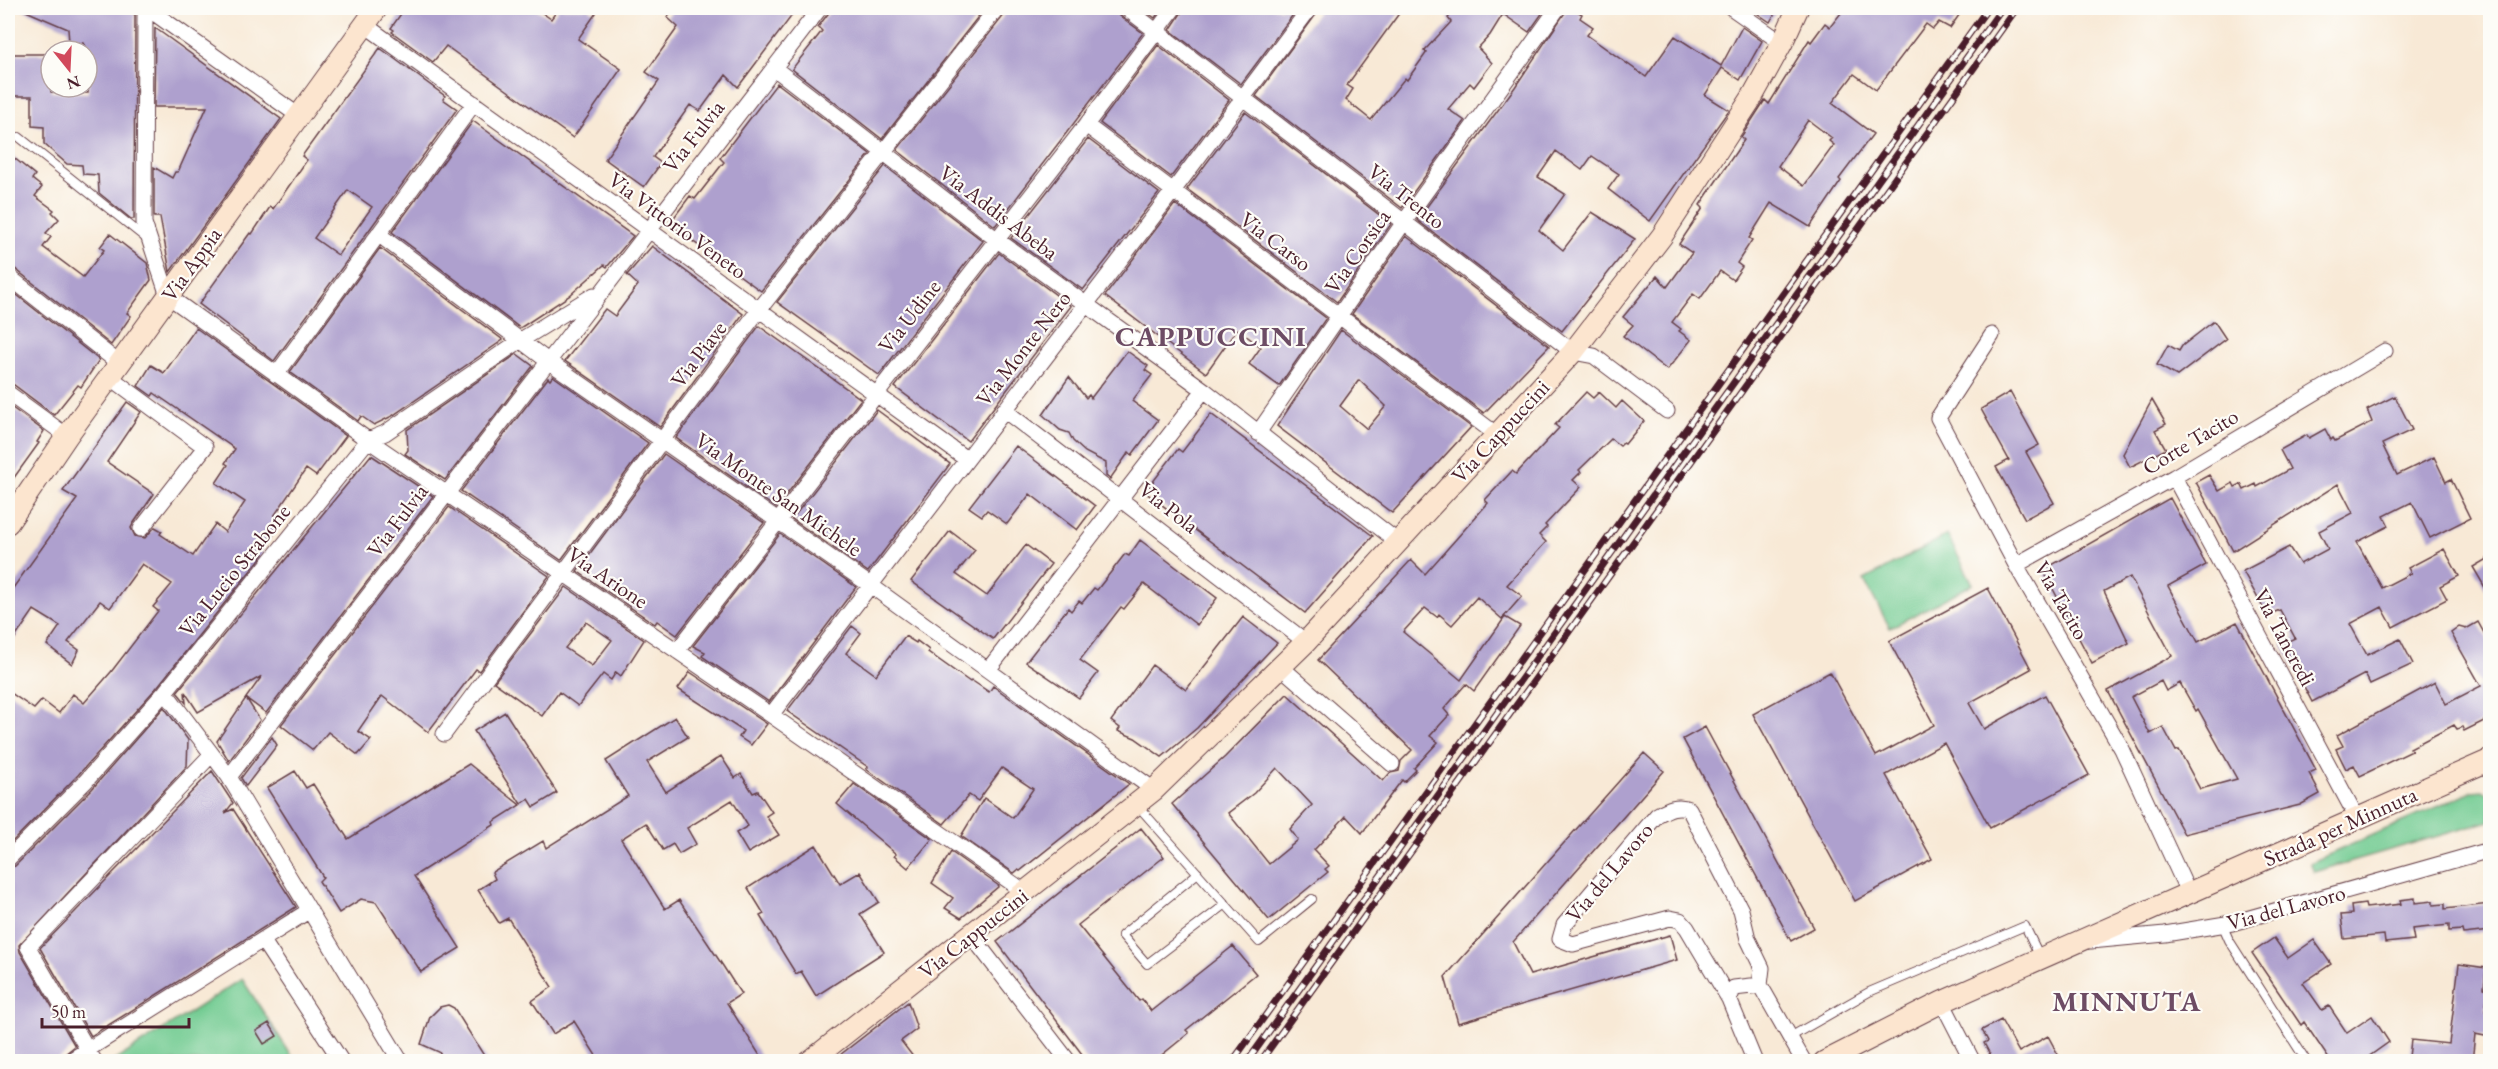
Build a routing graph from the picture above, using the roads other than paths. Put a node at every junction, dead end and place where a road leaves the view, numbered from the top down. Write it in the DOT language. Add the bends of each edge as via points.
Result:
graph roads {
  1 [pos="146,8"];
  2 [pos="377,8"];
  3 [pos="820,8"];
  4 [pos="997,8"];
  5 [pos="1126,8"];
  6 [pos="1174,8"];
  7 [pos="1310,8"];
  8 [pos="1558,8"];
  9 [pos="1732,8"];
  10 [pos="1798,8"];
  11 [pos="364,25"];
  12 [pos="1156,30"];
  13 [pos="1782,43"];
  14 [pos="774,68"];
  15 [pos="1243,97"];
  16 [pos="474,103"];
  17 [pos="299,116"];
  18 [pos="1086,125"];
  19 [pos="19,137"];
  20 [pos="883,152"];
  21 [pos="1173,191"];
  22 [pos="1404,222"];
  23 [pos="649,231"];
  24 [pos="378,234"];
  25 [pos="996,239"];
  26 [pos="150,242"];
  27 [pos="8,276"];
  28 [pos="601,290"];
  29 [pos="168,296"];
  30 [pos="1085,306"];
  31 [pos="758,311"];
  32 [pos="1339,316"];
  33 [pos="1992,335"];
  34 [pos="521,340"];
  35 [pos="2385,351"];
  36 [pos="1573,352"];
  37 [pos="548,361"];
  38 [pos="115,370"];
  39 [pos="276,375"];
  40 [pos="1204,390"];
  41 [pos="8,393"];
  42 [pos="877,394"];
  43 [pos="1004,410"];
  44 [pos="1667,411"];
  45 [pos="1258,433"];
  46 [pos="1497,435"];
  47 [pos="67,436"];
  48 [pos="368,440"];
  49 [pos="662,440"];
  50 [pos="966,459"];
  51 [pos="2174,477"];
  52 [pos="446,493"];
  53 [pos="1121,498"];
  54 [pos="8,521"];
  55 [pos="778,521"];
  56 [pos="141,529"];
  57 [pos="1398,542"];
  58 [pos="2016,565"];
  59 [pos="564,575"];
  60 [pos="870,585"];
  61 [pos="1306,642"];
  62 [pos="677,651"];
  63 [pos="1281,667"];
  64 [pos="988,670"];
  65 [pos="165,692"];
  66 [pos="771,715"];
  67 [pos="444,734"];
  68 [pos="211,755"];
  69 [pos="2490,760"];
  70 [pos="1392,764"];
  71 [pos="229,777"];
  72 [pos="1154,790"];
  73 [pos="1137,804"];
  74 [pos="2357,819"];
  75 [pos="2490,850"];
  76 [pos="8,859"];
  77 [pos="1198,873"];
  78 [pos="1025,892"];
  79 [pos="2189,894"];
  80 [pos="1312,899"];
  81 [pos="1226,904"];
  82 [pos="310,910"];
  83 [pos="2222,924"];
  84 [pos="972,935"];
  85 [pos="263,940"];
  86 [pos="2076,942"];
  87 [pos="2041,958"];
  88 [pos="1760,985"];
  89 [pos="1729,999"];
  90 [pos="1942,1002"];
  91 [pos="1790,1037"];
  92 [pos="91,1055"];
  93 [pos="68,1062"];
  94 [pos="342,1062"];
  95 [pos="401,1062"];
  96 [pos="809,1062"];
  97 [pos="1069,1062"];
  98 [pos="1755,1062"];
  99 [pos="1804,1062"];
  100 [pos="1824,1062"];
  101 [pos="1973,1062"];
  102 [pos="2307,1062"];
  1 -- 17 [label="street"];
  1 -- 26 [label="street" via="144,224"];
  2 -- 11 [label="street, Via Appia"];
  3 -- 14 [label="street, Via Fulvia"];
  4 -- 20 [label="street, Via Piave"];
  5 -- 12 [label="street, Via Trento"];
  6 -- 12 [label="street, Via Udine"];
  7 -- 15 [label="street, Via Monte Nero"];
  8 -- 22 [label="street, Via Corsica"];
  9 -- 13 [label="street"];
  10 -- 13 [label="street, Via Cappuccini"];
  11 -- 16 [label="street, Via Vittorio Veneto"];
  11 -- 17 [label="street, Via Appia"];
  12 -- 15 [label="street, Via Trento"];
  12 -- 18 [label="street, Via Udine"];
  13 -- 36 [label="street, Via Cappuccini" via="1751,99 1662,237"];
  14 -- 20 [label="street, Via Addis Abeba"];
  14 -- 23 [label="street, Via Fulvia"];
  15 -- 21 [label="street, Via Monte Nero"];
  15 -- 22 [label="street, Via Trento"];
  16 -- 23 [label="street, Via Vittorio Veneto"];
  16 -- 24 [label="street"];
  17 -- 29 [label="street, Via Appia"];
  18 -- 21 [label="street, Via Carso"];
  18 -- 25 [label="street, Via Udine"];
  19 -- 26 [label="lane"];
  20 -- 25 [label="street, Via Addis Abeba"];
  20 -- 31 [label="street, Via Piave"];
  21 -- 30 [label="street, Via Monte Nero"];
  21 -- 32 [label="street, Via Carso"];
  22 -- 32 [label="street, Via Corsica"];
  22 -- 36 [label="street, Via Trento"];
  23 -- 28 [label="street, Via Fulvia"];
  23 -- 31 [label="street, Via Vittorio Veneto"];
  24 -- 34 [label="street, Via Monte San Michele"];
  24 -- 39 [label="street"];
  25 -- 30 [label="street, Via Addis Abeba"];
  25 -- 42 [label="street, Via Udine"];
  26 -- 29 [label="street"];
  27 -- 38 [label="street"];
  28 -- 34 [label="street, Via Fulvia"];
  28 -- 37 [label="street, Via Fulvia"];
  29 -- 38 [label="street, Via Appia"];
  29 -- 39 [label="street, Via Arione"];
  30 -- 40 [label="street, Via Addis Abeba"];
  30 -- 43 [label="street, Via Monte Nero"];
  31 -- 42 [label="street, Via Vittorio Veneto"];
  31 -- 49 [label="street, Via Piave"];
  32 -- 45 [label="street, Via Corsica"];
  32 -- 46 [label="street, Via Carso"];
  33 -- 58 [label="street, Via Tacito" via="1938,418"];
  34 -- 37 [label="street, Via Monte San Michele"];
  34 -- 48 [label="street, Via Lucio Strabone" via="385,433"];
  35 -- 51 [label="street, Corte Tacito"];
  36 -- 44 [label="street, Via Trento" via="1594,356"];
  36 -- 46 [label="street, Via Cappuccini"];
  37 -- 49 [label="street, Via Monte San Michele"];
  37 -- 52 [label="street, Via Fulvia"];
  38 -- 47 [label="street, Via Appia"];
  38 -- 56 [label="street" via="205,447"];
  39 -- 48 [label="street, Via Arione"];
  40 -- 45 [label="street, Via Addis Abeba"];
  40 -- 53 [label="street"];
  41 -- 47 [label="street"];
  42 -- 50 [label="street, Via Vittorio Veneto"];
  42 -- 55 [label="street, Via Udine"];
  43 -- 50 [label="street, Via Monte Nero"];
  43 -- 53 [label="street, Via Pola"];
  45 -- 57 [label="street, Via Addis Abeba"];
  46 -- 57 [label="street, Via Cappuccini"];
  47 -- 54 [label="street, Via Appia"];
  48 -- 52 [label="street, Via Arione"];
  48 -- 65 [label="street, Via Lucio Strabone"];
  49 -- 55 [label="street, Via Monte San Michele"];
  49 -- 59 [label="street, Via Piave"];
  50 -- 60 [label="street, Via Monte Nero"];
  51 -- 58 [label="street, Corte Tacito"];
  51 -- 74 [label="street, Via Tancredi"];
  52 -- 59 [label="street, Via Arione"];
  52 -- 71 [label="street, Via Fulvia"];
  53 -- 61 [label="street, Via Pola"];
  53 -- 64 [label="street"];
  55 -- 60 [label="street, Via Monte San Michele"];
  55 -- 62 [label="street, Via Udine"];
  57 -- 61 [label="street, Via Cappuccini"];
  58 -- 79 [label="street, Via Tacito" via="2122,749"];
  59 -- 62 [label="street, Via Arione"];
  59 -- 67 [label="street, Via Piave"];
  60 -- 64 [label="street, Via Monte San Michele"];
  60 -- 66 [label="street, Via Monte Nero"];
  61 -- 63 [label="street, Via Cappuccini"];
  62 -- 66 [label="street, Via Arione"];
  63 -- 70 [label="street"];
  63 -- 72 [label="street, Via Cappuccini"];
  64 -- 72 [label="street, Via Monte San Michele"];
  65 -- 68 [label="street"];
  65 -- 76 [label="street, Via Lucio Strabone" via="85,782"];
  66 -- 78 [label="street, Via Arione"];
  68 -- 71 [label="street"];
  68 -- 92 [label="street" via="28,946"];
  69 -- 74 [label="street, Strada per Minnuta"];
  71 -- 82 [label="street"];
  72 -- 73 [label="street, Via Cappuccini"];
  73 -- 77 [label="lane"];
  73 -- 78 [label="street, Via Cappuccini"];
  74 -- 79 [label="street, Strada per Minnuta"];
  75 -- 83 [label="street, Via del Lavoro"];
  77 -- 81 [label="lane"];
  77 -- 81 [label="lane" via="1122,935 1147,964"];
  78 -- 84 [label="street, Via Cappuccini"];
  79 -- 86 [label="street, Via del Lavoro"];
  80 -- 81 [label="lane" via="1259,942"];
  82 -- 85 [label="street"];
  82 -- 95 [label="street"];
  83 -- 86 [label="street, Via del Lavoro"];
  83 -- 102 [label="lane"];
  84 -- 96 [label="street, Via Cappuccini"];
  84 -- 97 [label="street"];
  85 -- 92 [label="street"];
  85 -- 94 [label="street"];
  86 -- 87 [label="street, Via del Lavoro"];
  87 -- 90 [label="street, Via del Lavoro"];
  87 -- 91 [label="lane" via="2025,926 1869,992"];
  88 -- 89 [label="street" via="1734,988"];
  88 -- 89 [label="street, Via del Lavoro" via="1762,968 1748,939 1741,910 1689,809 1668,809 1657,815 1564,925 1560,939 1573,944 1670,918 1680,920"];
  88 -- 91 [label="street, Via del Lavoro"];
  89 -- 98 [label="street, Via del Lavoro"];
  90 -- 100 [label="street, Via del Lavoro"];
  90 -- 101 [label="street"];
  91 -- 99 [label="street, Via del Lavoro"];
  92 -- 93 [label="street"];
}
